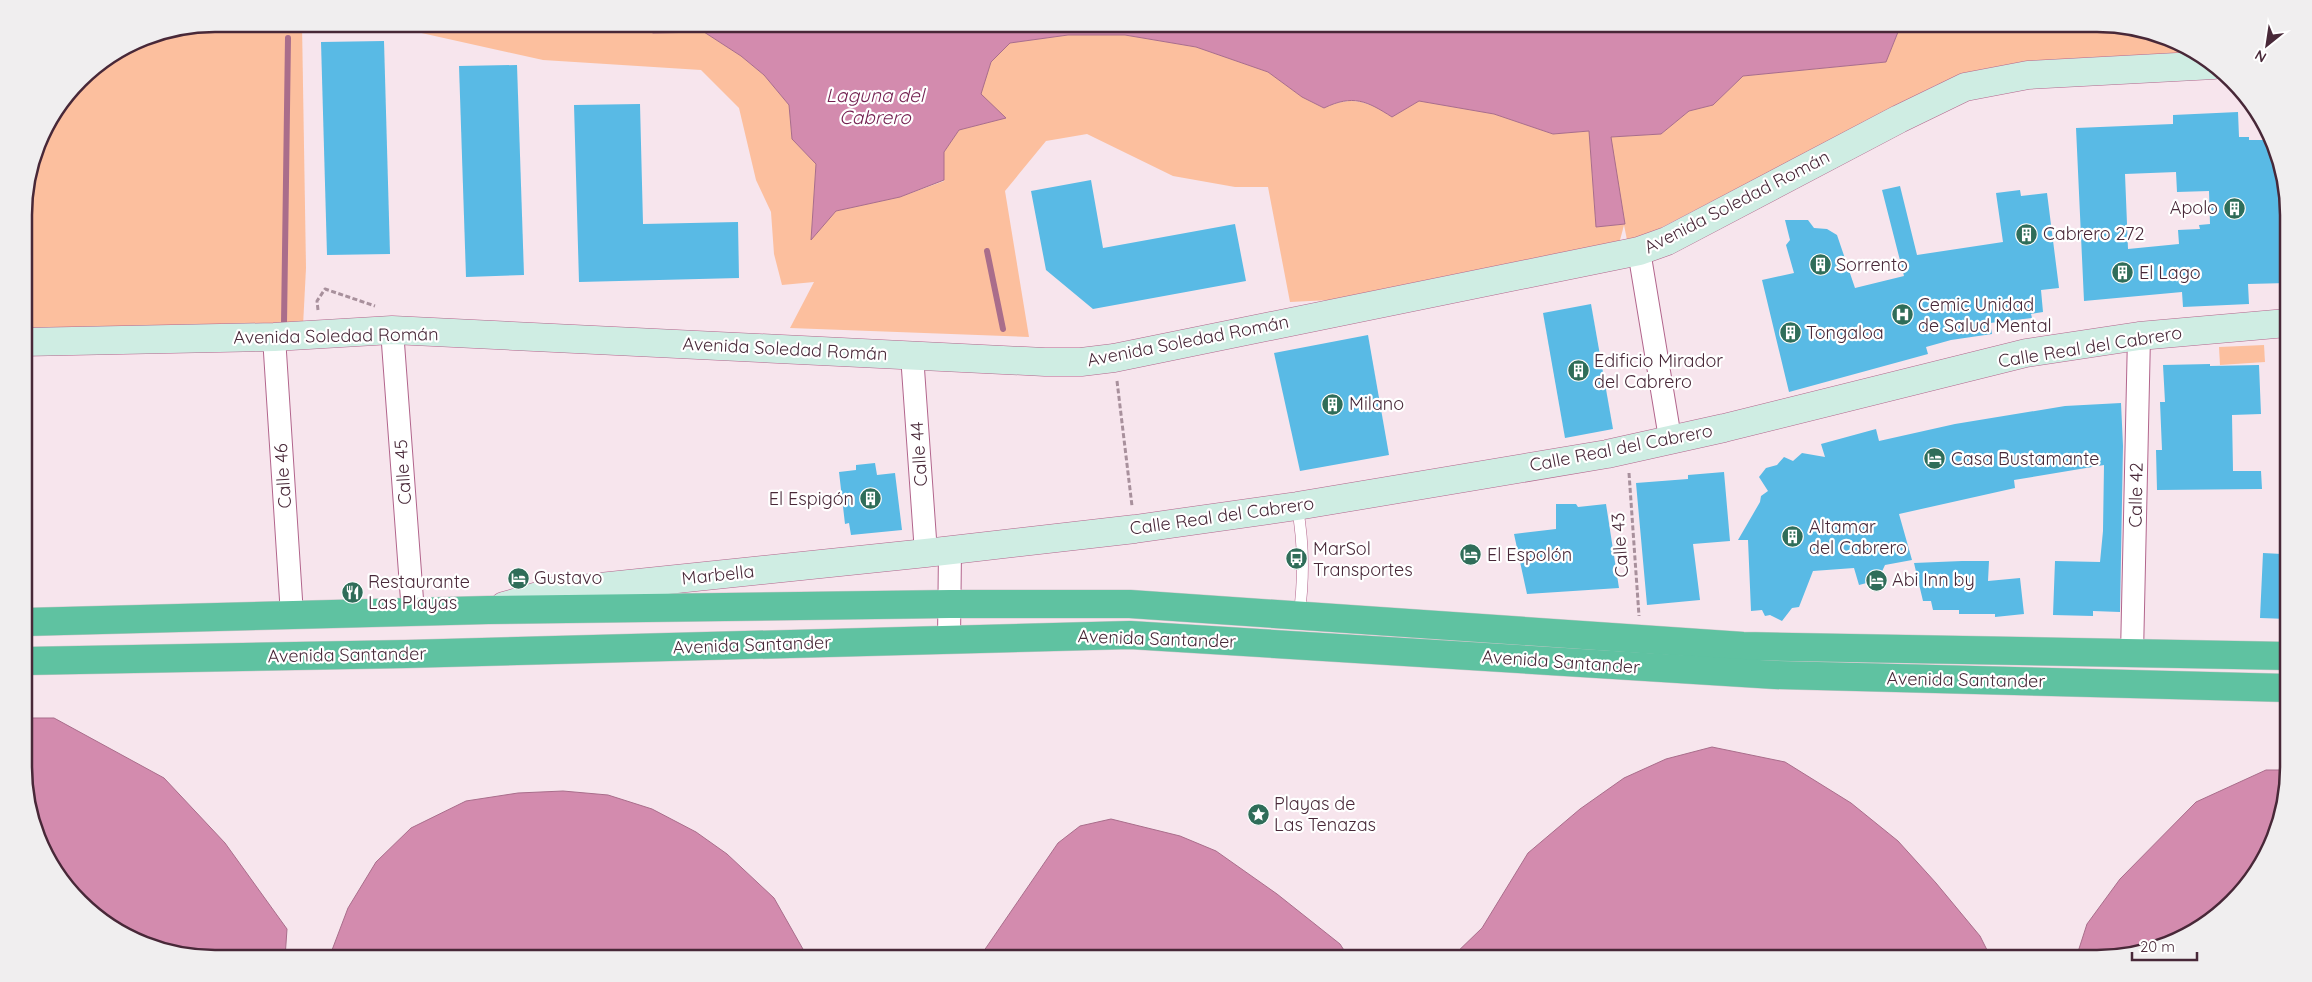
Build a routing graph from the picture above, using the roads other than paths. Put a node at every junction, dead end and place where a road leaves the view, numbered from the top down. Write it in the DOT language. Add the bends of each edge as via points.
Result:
graph roads {
  1 [pos="2202,66"];
  2 [pos="1639,251"];
  3 [pos="2280,324"];
  4 [pos="392,330"];
  5 [pos="2139,336"];
  6 [pos="274,338"];
  7 [pos="32,342"];
  8 [pos="912,355"];
  9 [pos="1670,438"];
  10 [pos="1297,506"];
  11 [pos="938,552"];
  12 [pos="950,604"];
  13 [pos="488,610"];
  14 [pos="413,613"];
  15 [pos="292,615"];
  16 [pos="1299,616"];
  17 [pos="32,622"];
  18 [pos="950,639"];
  19 [pos="2132,654"];
  20 [pos="2280,656"];
  21 [pos="32,661"];
  22 [pos="2280,688"];
  1 -- 2 [label="street, Avenida Soledad Román" via="2028,75 1965,87 1668,241"];
  2 -- 8 [label="street, Avenida Soledad Román" via="1114,358 1045,362"];
  2 -- 9 [label="street"];
  3 -- 5 [label="street, Calle Real del Cabrero"];
  4 -- 6 [label="street, Avenida Soledad Román"];
  4 -- 8 [label="street, Avenida Soledad Román"];
  4 -- 14 [label="street, Calle 45"];
  5 -- 9 [label="street, Calle Real del Cabrero" via="2026,353 1733,426"];
  5 -- 19 [label="street, Calle 42"];
  6 -- 7 [label="street, Avenida Soledad Román"];
  6 -- 15 [label="street, Calle 46"];
  8 -- 11 [label="street, Calle 44"];
  9 -- 10 [label="street, Calle Real del Cabrero" via="1627,450"];
  10 -- 11 [label="street, Calle Real del Cabrero"];
  10 -- 16 [label="lane" via="1303,583"];
  11 -- 12 [label="street, Calle 44"];
  11 -- 13 [label="street, Marbella" via="552,592"];
  12 -- 13 [label="highway, Avenida Santander"];
  12 -- 16 [label="highway, Avenida Santander" via="1130,604"];
  12 -- 18 [label="street, Calle 44"];
  13 -- 14 [label="highway, Avenida Santander"];
  14 -- 15 [label="highway, Avenida Santander"];
  15 -- 17 [label="highway, Avenida Santander"];
  16 -- 19 [label="highway, Avenida Santander" via="1742,646"];
  18 -- 21 [label="highway, Avenida Santander"];
  18 -- 22 [label="highway, Avenida Santander" via="1130,635 1775,676"];
  19 -- 20 [label="highway, Avenida Santander"];
}
